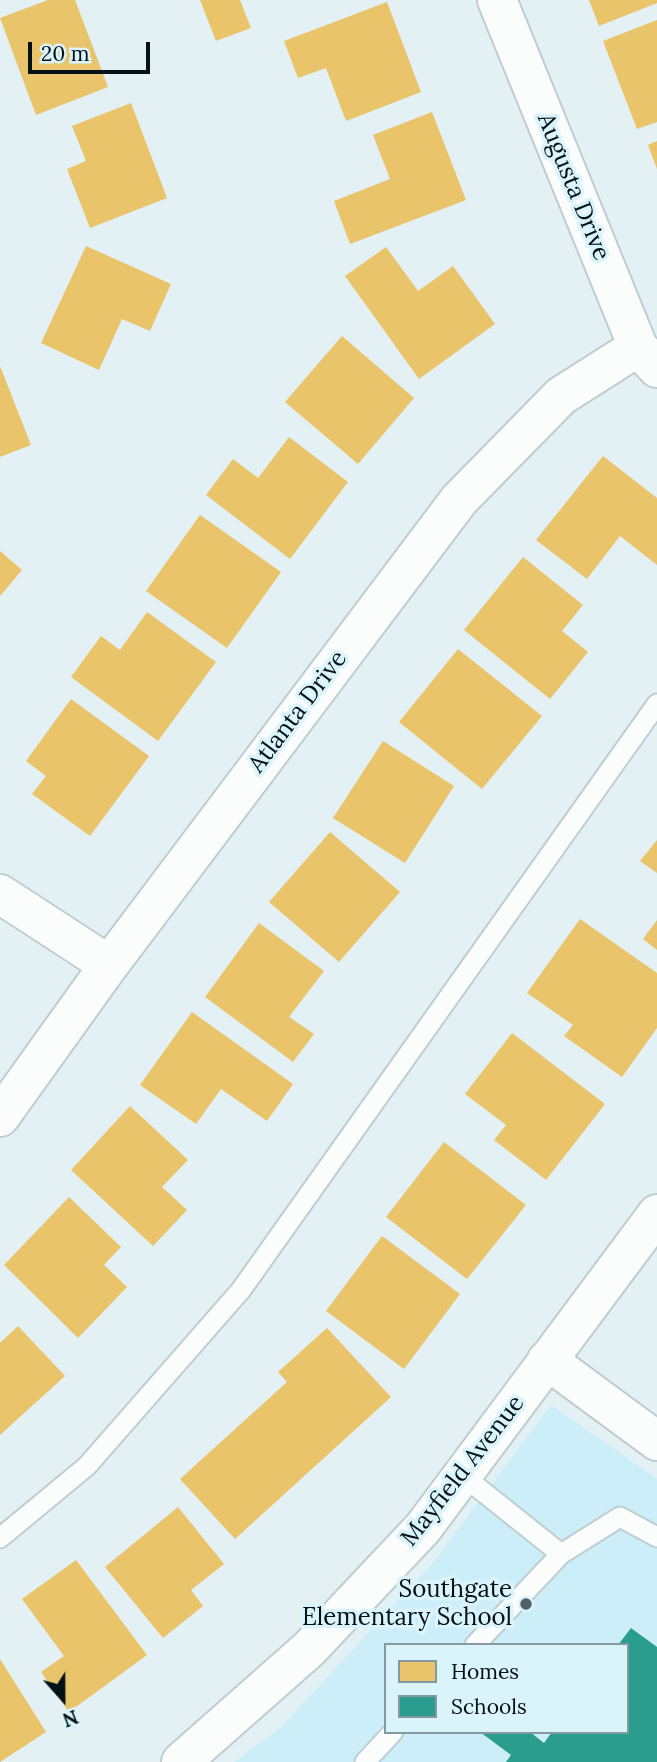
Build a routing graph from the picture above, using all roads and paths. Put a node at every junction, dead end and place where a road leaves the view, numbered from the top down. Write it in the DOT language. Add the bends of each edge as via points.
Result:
graph roads {
  1 [pos="497,0"];
  2 [pos="647,357"];
  3 [pos="657,704"];
  4 [pos="0,894"];
  5 [pos="108,965"];
  6 [pos="0,1117"];
  7 [pos="657,1214"];
  8 [pos="547,1360"];
  9 [pos="657,1441"];
  10 [pos="462,1475"];
  11 [pos="657,1537"];
  12 [pos="0,1538"];
  13 [pos="561,1554"];
  14 [pos="477,1643"];
  15 [pos="391,1734"];
  16 [pos="181,1762"];
  17 [pos="365,1762"];
  1 -- 2 [label="street, Augusta Drive"];
  2 -- 5 [label="street, Atlanta Drive" via="561,396 459,500"];
  3 -- 12 [label="lane" via="241,1290 87,1466"];
  4 -- 5 [label="street"];
  5 -- 6 [label="street, Atlanta Drive"];
  7 -- 8 [label="street, Mayfield Avenue"];
  8 -- 9 [label="street"];
  8 -- 10 [label="street, Mayfield Avenue"];
  10 -- 13 [label="lane"];
  10 -- 16 [label="street, Mayfield Avenue" via="423,1528 309,1649"];
  11 -- 13 [label="lane" via="620,1517"];
  13 -- 14 [label="lane"];
  15 -- 17 [label="lane"];
}
